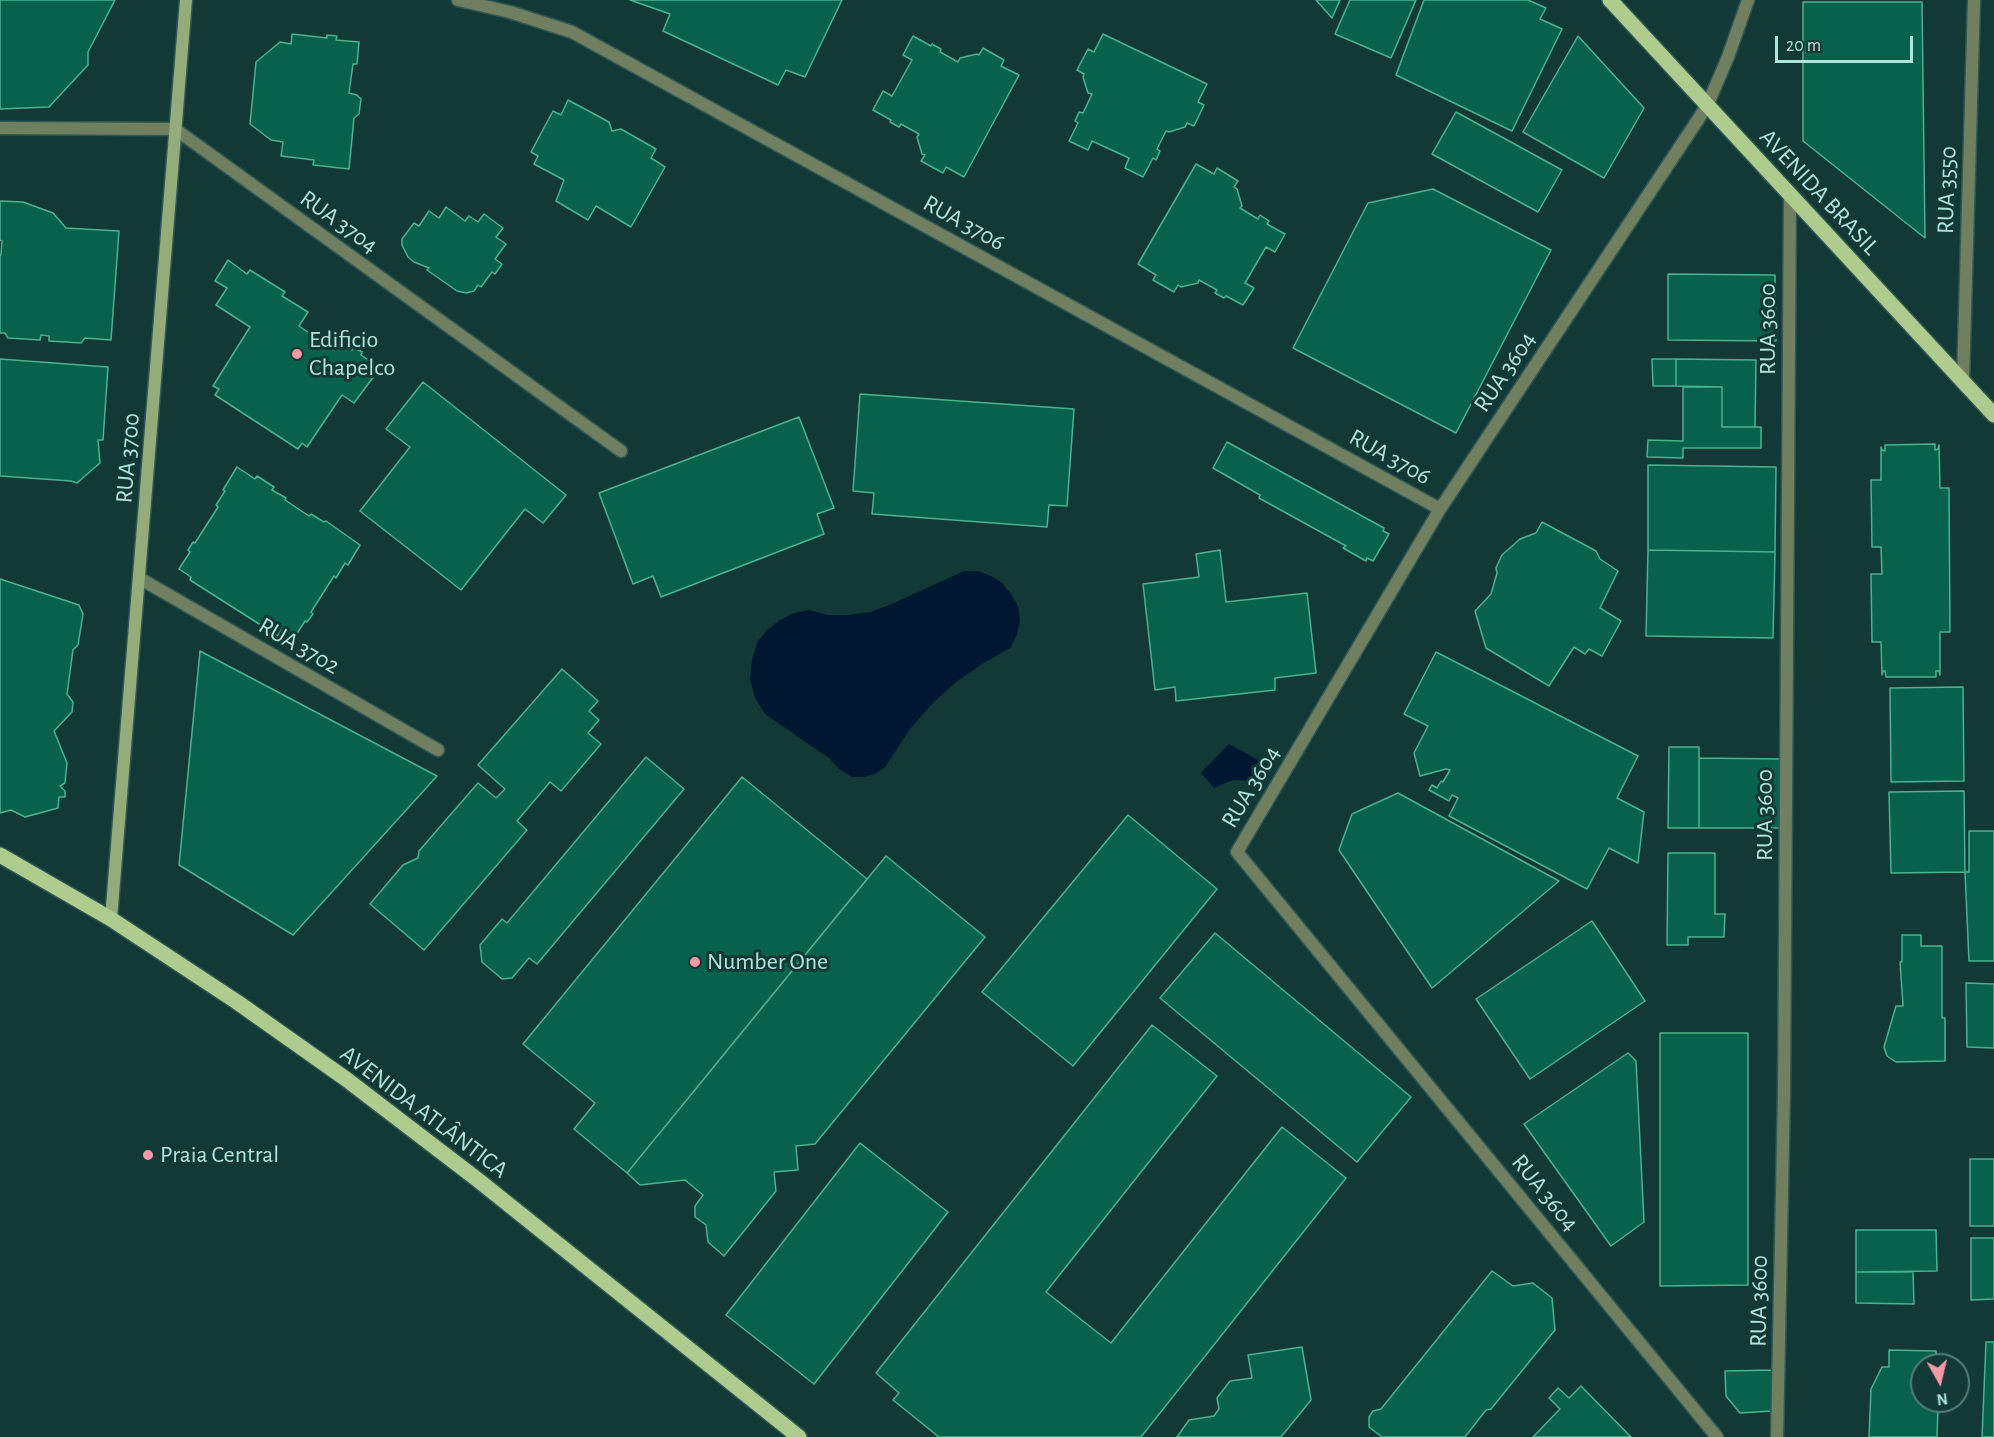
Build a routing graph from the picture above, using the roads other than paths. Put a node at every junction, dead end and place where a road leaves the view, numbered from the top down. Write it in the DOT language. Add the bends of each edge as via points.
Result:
graph roads {
  1 [pos="186,0"];
  2 [pos="458,0"];
  3 [pos="1610,0"];
  4 [pos="1748,0"];
  5 [pos="1974,0"];
  6 [pos="1707,106"];
  7 [pos="0,129"];
  8 [pos="175,129"];
  9 [pos="1790,194"];
  10 [pos="1963,381"];
  11 [pos="1994,416"];
  12 [pos="621,451"];
  13 [pos="1440,509"];
  14 [pos="139,578"];
  15 [pos="438,750"];
  16 [pos="0,855"];
  17 [pos="111,919"];
  18 [pos="799,1437"];
  19 [pos="1718,1437"];
  20 [pos="1777,1437"];
  1 -- 8 [label="main road, RUA 3700"];
  2 -- 13 [label="street, RUA 3706" via="572,32"];
  3 -- 6 [label="main road, AVENIDA BRASIL"];
  4 -- 6 [label="street, RUA 3604"];
  5 -- 10 [label="street, RUA 3550"];
  6 -- 9 [label="main road, AVENIDA BRASIL"];
  6 -- 13 [label="street, RUA 3604"];
  7 -- 8 [label="street"];
  8 -- 12 [label="street, RUA 3704"];
  8 -- 14 [label="main road, RUA 3700"];
  9 -- 10 [label="main road, AVENIDA BRASIL"];
  9 -- 20 [label="street, RUA 3600" via="1784,1093"];
  10 -- 11 [label="main road, AVENIDA BRASIL"];
  13 -- 19 [label="street, RUA 3604" via="1237,852"];
  14 -- 15 [label="street, RUA 3702"];
  14 -- 17 [label="main road, RUA 3700"];
  16 -- 17 [label="main road, AVENIDA ATLÂNTICA"];
  17 -- 18 [label="main road, AVENIDA ATLÂNTICA" via="346,1079"];
}
